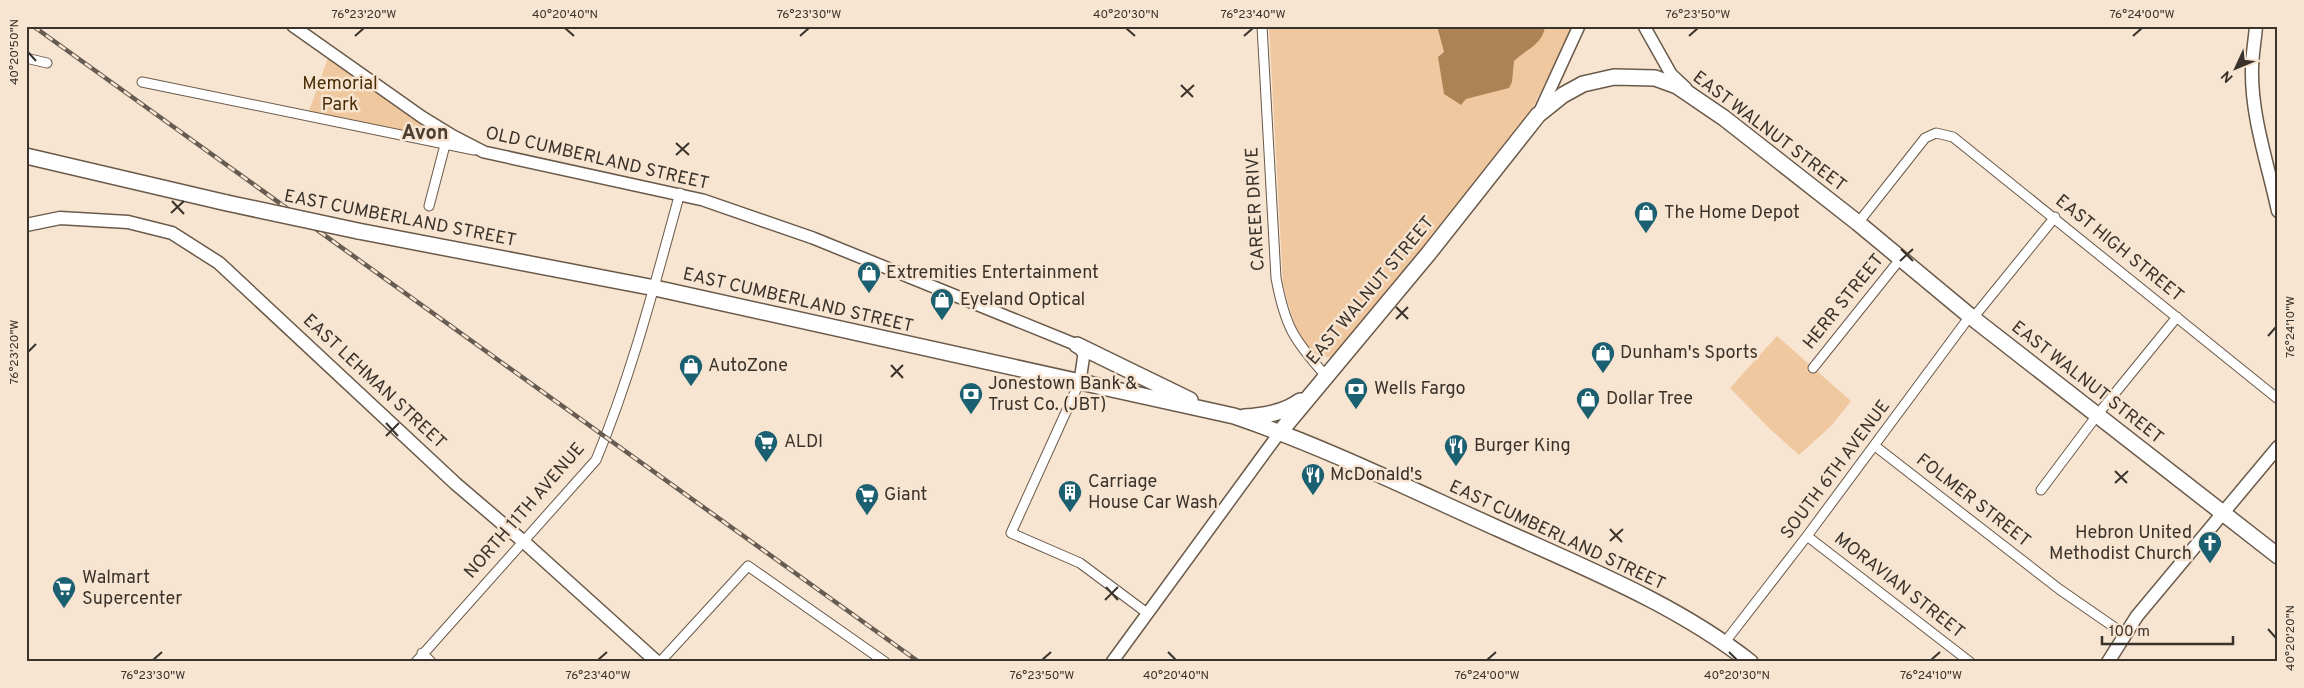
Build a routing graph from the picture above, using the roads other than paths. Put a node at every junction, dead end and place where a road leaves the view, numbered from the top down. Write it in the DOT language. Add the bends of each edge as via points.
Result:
graph roads {
  1 [pos="293,26"];
  2 [pos="1262,26"];
  3 [pos="1579,26"];
  4 [pos="1644,26"];
  5 [pos="2256,26"];
  6 [pos="26,58"];
  7 [pos="47,63"];
  8 [pos="142,82"];
  9 [pos="1695,96"];
  10 [pos="1538,115"];
  11 [pos="445,145"];
  12 [pos="484,152"];
  13 [pos="26,156"];
  14 [pos="2275,188"];
  15 [pos="680,193"];
  16 [pos="429,206"];
  17 [pos="2278,211"];
  18 [pos="2054,217"];
  19 [pos="1858,223"];
  20 [pos="26,225"];
  21 [pos="1901,258"];
  22 [pos="655,288"];
  23 [pos="1972,317"];
  24 [pos="2177,317"];
  25 [pos="1077,345"];
  26 [pos="1812,368"];
  27 [pos="1326,376"];
  28 [pos="1080,381"];
  29 [pos="1311,392"];
  30 [pos="2278,398"];
  31 [pos="1214,412"];
  32 [pos="2098,414"];
  33 [pos="1234,416"];
  34 [pos="1280,432"];
  35 [pos="1875,446"];
  36 [pos="2278,447"];
  37 [pos="2041,490"];
  38 [pos="2222,514"];
  39 [pos="1807,536"];
  40 [pos="524,542"];
  41 [pos="2278,556"];
  42 [pos="1148,613"];
  43 [pos="2124,634"];
  44 [pos="1724,642"];
  45 [pos="422,653"];
  46 [pos="416,662"];
  47 [pos="432,662"];
  48 [pos="658,662"];
  49 [pos="885,662"];
  50 [pos="1112,662"];
  51 [pos="1750,662"];
  52 [pos="1970,662"];
  53 [pos="2108,662"];
  1 -- 12 [label="street" via="422,117"];
  2 -- 27 [label="street, CAREER DRIVE" via="1276,278 1290,332"];
  3 -- 10 [label="street"];
  4 -- 9 [label="street" via="1672,74"];
  5 -- 14 [label="main road" via="2252,69 2254,92 2259,131"];
  6 -- 7 [label="street"];
  8 -- 11 [label="street, OLD CUMBERLAND STREET"];
  9 -- 10 [label="highway, EAST WALNUT STREET" via="1654,78 1614,77 1582,84"];
  9 -- 19 [label="highway, EAST WALNUT STREET"];
  10 -- 27 [label="highway, EAST WALNUT STREET"];
  11 -- 12 [label="street, OLD CUMBERLAND STREET"];
  11 -- 16 [label="street"];
  12 -- 15 [label="street, OLD CUMBERLAND STREET"];
  13 -- 22 [label="highway, EAST CUMBERLAND STREET, bridge" via="358,231"];
  14 -- 17 [label="main road"];
  15 -- 22 [label="street, NORTH 11TH AVENUE"];
  15 -- 25 [label="street, OLD CUMBERLAND STREET" via="813,238"];
  18 -- 19 [label="street, EAST HIGH STREET" via="1953,136 1936,133 1925,138"];
  18 -- 23 [label="street, SOUTH 6TH AVENUE"];
  18 -- 24 [label="street, EAST HIGH STREET"];
  19 -- 21 [label="highway, EAST WALNUT STREET"];
  20 -- 40 [label="main road, EAST LEHMAN STREET" via="60,218 128,222 172,233 219,263 456,484"];
  21 -- 23 [label="highway, EAST WALNUT STREET"];
  21 -- 26 [label="street, HERR STREET"];
  22 -- 28 [label="highway, EAST CUMBERLAND STREET"];
  22 -- 40 [label="street, NORTH 11TH AVENUE" via="596,460"];
  23 -- 32 [label="highway, EAST WALNUT STREET"];
  23 -- 35 [label="street, SOUTH 6TH AVENUE"];
  24 -- 30 [label="street, EAST HIGH STREET"];
  24 -- 32 [label="street"];
  25 -- 28 [label="street" via="1084,354"];
  25 -- 31 [label="highway"];
  27 -- 29 [label="highway, EAST WALNUT STREET"];
  28 -- 31 [label="highway, EAST CUMBERLAND STREET"];
  28 -- 42 [label="street" via="1011,532 1080,563"];
  29 -- 33 [label="highway" via="1283,411 1265,416"];
  29 -- 34 [label="highway, EAST WALNUT STREET"];
  31 -- 33 [label="highway, EAST CUMBERLAND STREET"];
  32 -- 37 [label="street"];
  32 -- 38 [label="highway, EAST WALNUT STREET"];
  33 -- 34 [label="highway, EAST CUMBERLAND STREET"];
  34 -- 42 [label="street"];
  34 -- 44 [label="highway, EAST CUMBERLAND STREET" via="1622,585"];
  35 -- 39 [label="street, SOUTH 6TH AVENUE"];
  35 -- 43 [label="street, FOLMER STREET" via="2059,589"];
  36 -- 38 [label="main road"];
  38 -- 41 [label="highway, EAST WALNUT STREET"];
  38 -- 43 [label="main road"];
  39 -- 44 [label="street, SOUTH 6TH AVENUE"];
  39 -- 52 [label="street, MORAVIAN STREET"];
  40 -- 45 [label="street, NORTH 11TH AVENUE"];
  40 -- 48 [label="main road, EAST LEHMAN STREET"];
  42 -- 50 [label="street"];
  43 -- 53 [label="main road"];
  44 -- 51 [label="highway, EAST CUMBERLAND STREET"];
  45 -- 46 [label="street, NORTH 11TH AVENUE"];
  45 -- 47 [label="street"];
  48 -- 49 [label="street" via="748,566"];
}
